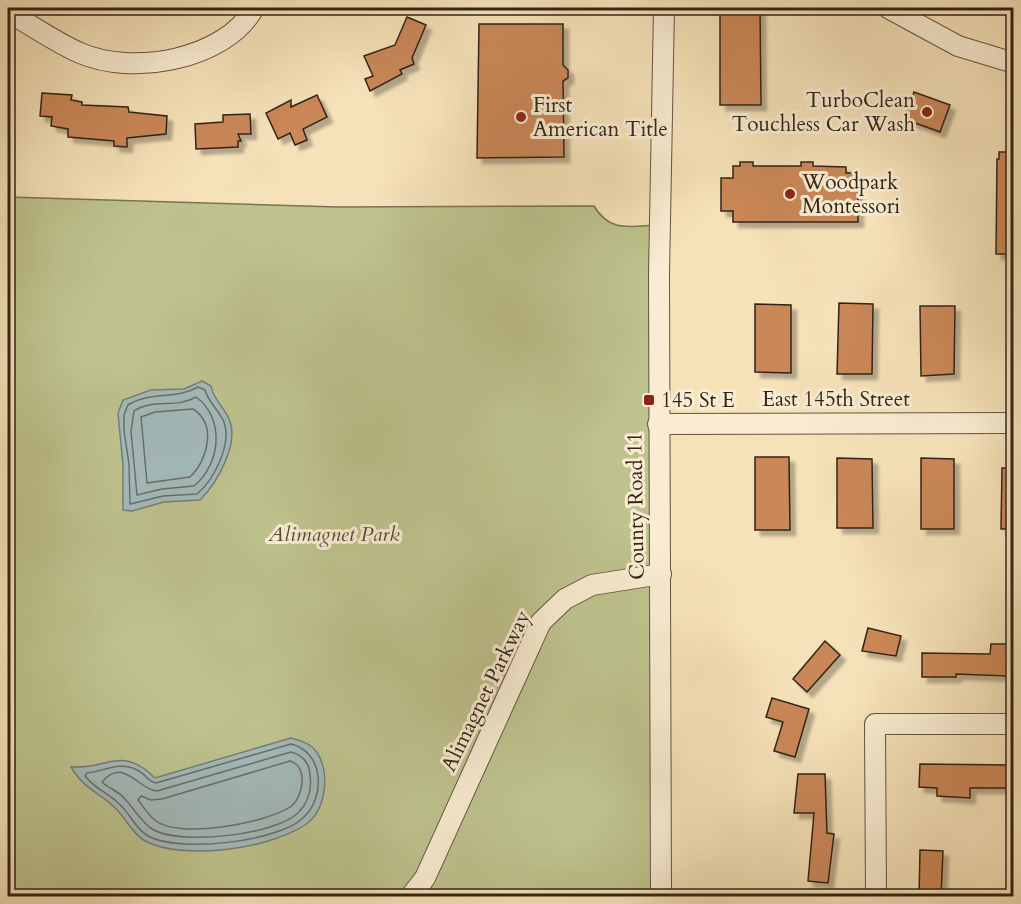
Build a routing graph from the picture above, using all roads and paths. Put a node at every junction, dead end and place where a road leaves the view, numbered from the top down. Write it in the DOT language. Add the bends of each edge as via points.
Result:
graph roads {
  1 [pos="254,8"];
  2 [pos="664,8"];
  3 [pos="888,8"];
  4 [pos="8,12"];
  5 [pos="1014,63"];
  6 [pos="1014,423"];
  7 [pos="658,424"];
  8 [pos="661,574"];
  9 [pos="1014,724"];
  10 [pos="411,897"];
  11 [pos="661,897"];
  12 [pos="876,897"];
  1 -- 4 [label="street" via="246,21 208,47 161,63 120,63 80,54"];
  2 -- 7 [label="street, County Road 11"];
  3 -- 5 [label="street" via="958,46"];
  6 -- 7 [label="street, East 145th Street"];
  7 -- 8 [label="street, County Road 11"];
  8 -- 10 [label="street, Alimagnet Parkway" via="592,585 565,599 541,622 425,878"];
  8 -- 11 [label="street, County Road 11"];
  9 -- 12 [label="street" via="875,724"];
}
